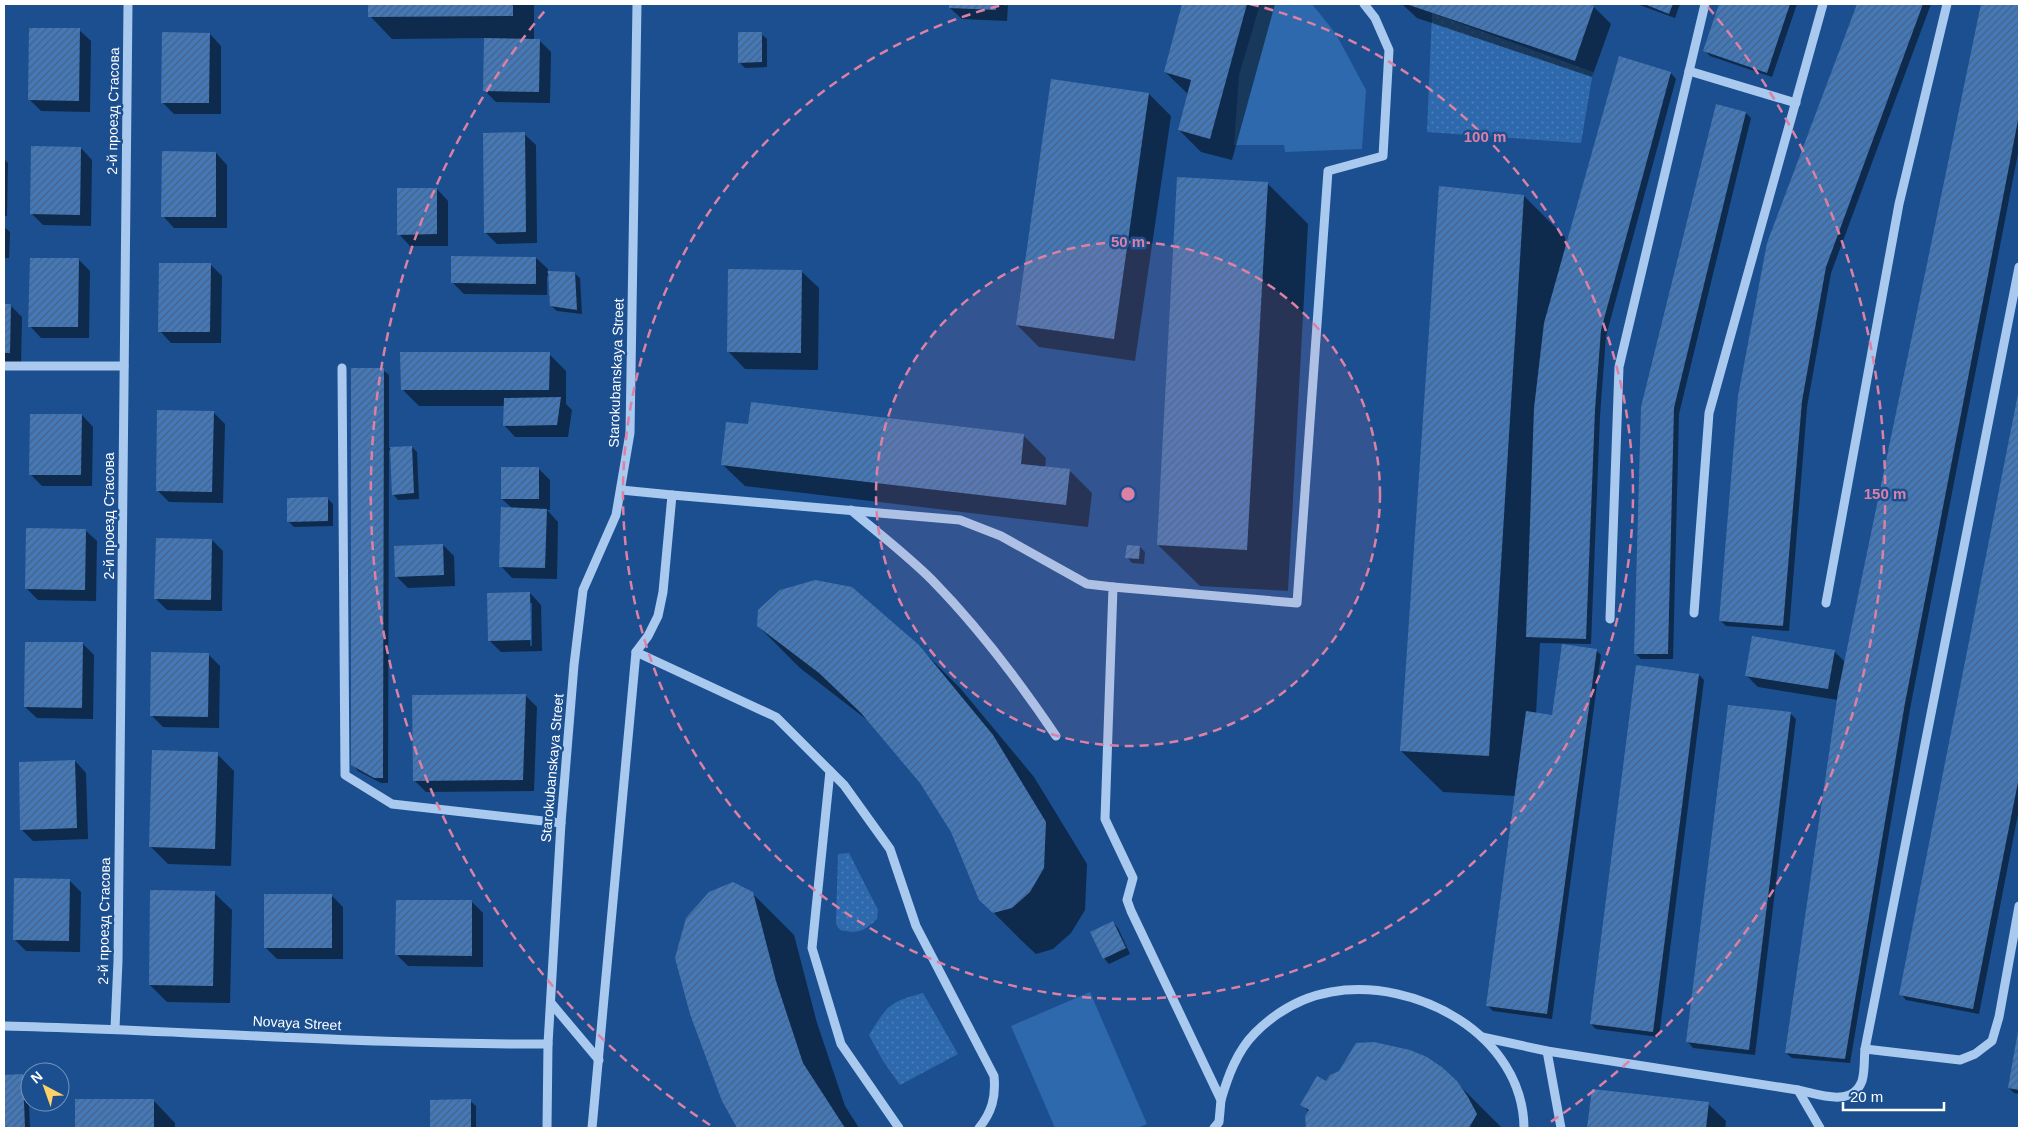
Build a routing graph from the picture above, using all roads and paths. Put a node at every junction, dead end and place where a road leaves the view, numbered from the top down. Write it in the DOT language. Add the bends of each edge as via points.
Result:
graph roads {
  1 [pos="128,4"];
  2 [pos="637,4"];
  3 [pos="1364,4"];
  4 [pos="1705,4"];
  5 [pos="1823,4"];
  6 [pos="1947,4"];
  7 [pos="1689,71"];
  8 [pos="1796,103"];
  9 [pos="2019,267"];
  10 [pos="4,366"];
  11 [pos="124,366"];
  12 [pos="342,368"];
  13 [pos="621,490"];
  14 [pos="672,495"];
  15 [pos="850,510"];
  16 [pos="1113,586"];
  17 [pos="1826,603"];
  18 [pos="1694,614"];
  19 [pos="1610,619"];
  20 [pos="636,652"];
  21 [pos="1056,736"];
  22 [pos="830,771"];
  23 [pos="561,823"];
  24 [pos="2019,906"];
  25 [pos="551,1003"];
  26 [pos="4,1026"];
  27 [pos="115,1028"];
  28 [pos="1482,1037"];
  29 [pos="548,1044"];
  30 [pos="1865,1049"];
  31 [pos="1547,1051"];
  32 [pos="599,1060"];
  33 [pos="1798,1090"];
  34 [pos="1221,1100"];
  35 [pos="1219,1126"];
  36 [pos="547,1128"];
  37 [pos="592,1128"];
  38 [pos="899,1128"];
  39 [pos="979,1128"];
  40 [pos="1524,1128"];
  41 [pos="1561,1128"];
  42 [pos="1820,1128"];
  1 -- 11 [label="street, 2-й проезд Стасова"];
  2 -- 13 [label="street, Starokubanskaya Street" via="630,432"];
  3 -- 16 [label="street" via="1375,18 1388,50 1383,156 1328,171 1297,603"];
  4 -- 7 [label="street"];
  5 -- 8 [label="street"];
  6 -- 17 [label="street" via="1899,204"];
  7 -- 8 [label="street"];
  7 -- 19 [label="street" via="1619,367"];
  8 -- 18 [label="street" via="1709,413"];
  9 -- 30 [label="street"];
  10 -- 11 [label="street"];
  11 -- 27 [label="street, 2-й проезд Стасова"];
  12 -- 23 [label="street" via="345,775 392,804"];
  13 -- 14 [label="street"];
  13 -- 23 [label="street, Starokubanskaya Street" via="616,515 583,590"];
  14 -- 15 [label="street"];
  14 -- 20 [label="street" via="660,608 648,636"];
  15 -- 16 [label="street" via="960,520 1001,536 1087,584"];
  15 -- 21 [label="street" via="918,568 968,618"];
  16 -- 34 [label="street" via="1104,819 1133,878 1127,900 1130,911"];
  20 -- 22 [label="street" via="776,717"];
  20 -- 32 [label="street"];
  22 -- 38 [label="street" via="812,948 841,1044"];
  22 -- 39 [label="street" via="844,785 890,849 916,926 994,1076 993,1106"];
  23 -- 25 [label="street, Starokubanskaya Street"];
  24 -- 30 [label="street" via="1992,1040 1975,1054 1960,1060"];
  25 -- 29 [label="street"];
  25 -- 32 [label="street"];
  26 -- 27 [label="street, Novaya Street"];
  27 -- 29 [label="street, Novaya Street" via="471,1044"];
  28 -- 31 [label="street"];
  28 -- 34 [label="street" via="1430,1004 1402,996 1352,990 1331,992 1291,1006 1254,1034 1229,1075"];
  28 -- 40 [label="street" via="1511,1073 1520,1095"];
  29 -- 36 [label="street"];
  30 -- 33 [label="street" via="1862,1080 1857,1090 1846,1097"];
  31 -- 33 [label="street"];
  31 -- 41 [label="street"];
  32 -- 37 [label="street"];
  33 -- 42 [label="street"];
  34 -- 35 [label="street"];
}
